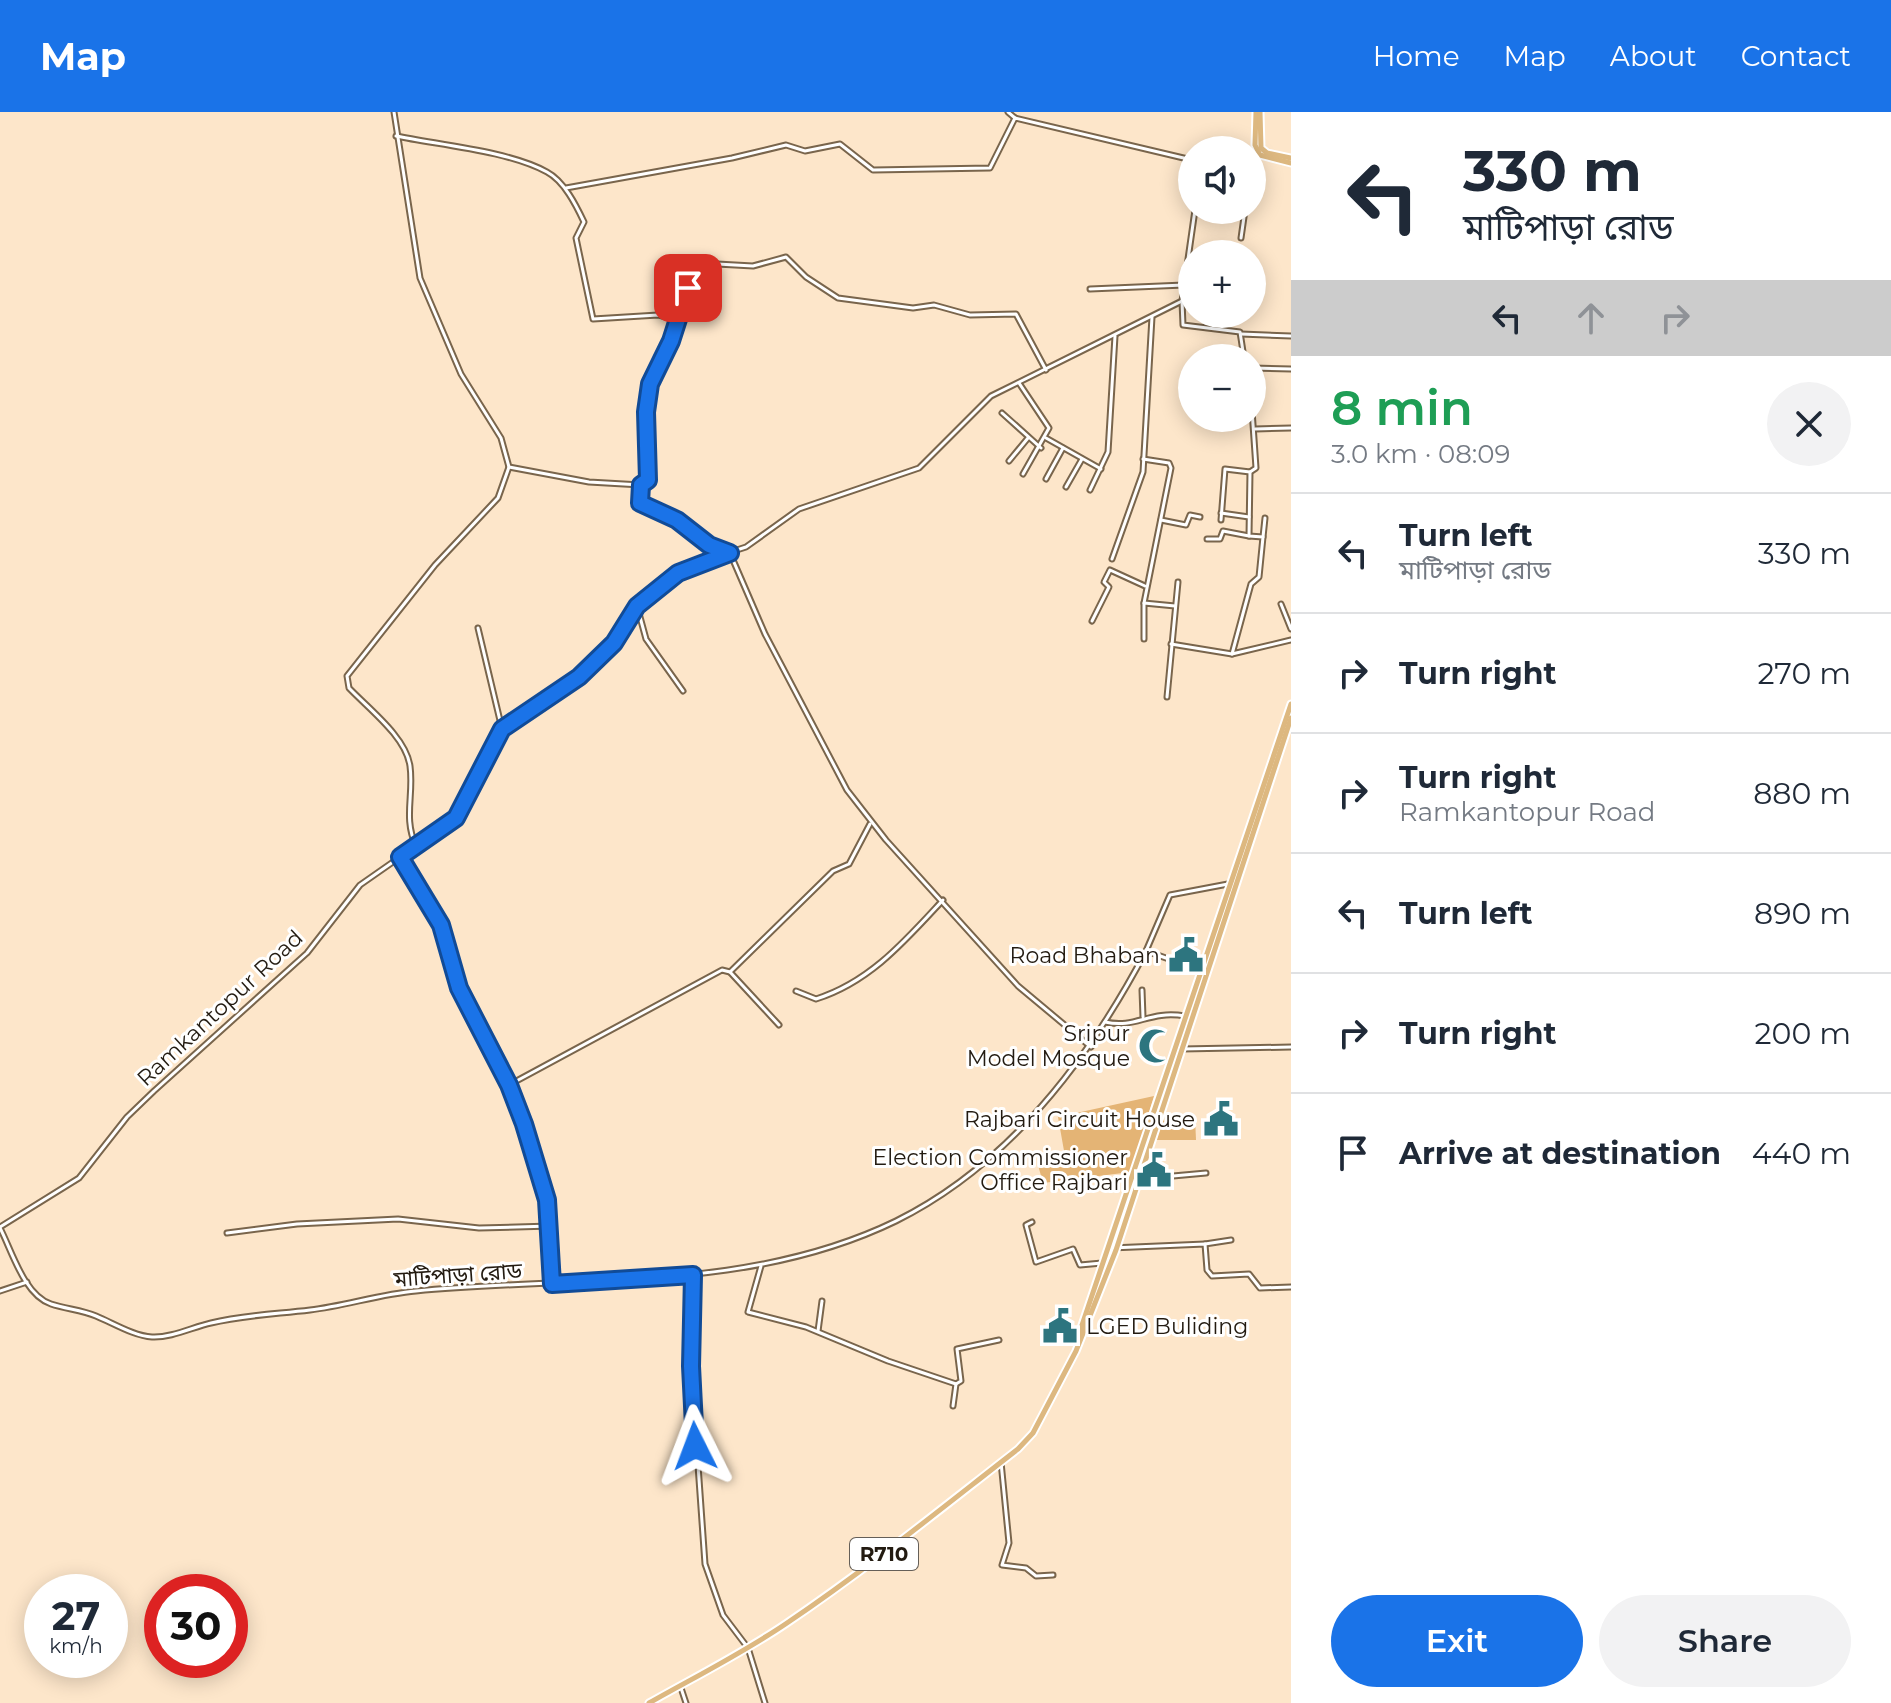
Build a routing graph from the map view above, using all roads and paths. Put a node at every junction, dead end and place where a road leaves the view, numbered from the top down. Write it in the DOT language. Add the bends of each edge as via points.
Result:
graph roads {
  1 [pos="394,112"];
  2 [pos="1008,112"];
  3 [pos="1258,112"];
  4 [pos="1015,118"];
  5 [pos="396,136"];
  6 [pos="1256,136"];
  7 [pos="1178,157"];
  8 [pos="1266,157"];
  9 [pos="1291,160"];
  10 [pos="564,189"];
  11 [pos="1243,224"];
  12 [pos="1241,238"];
  13 [pos="1178,285"];
  14 [pos="1090,289"];
  15 [pos="1178,303"];
  16 [pos="1152,317"];
  17 [pos="676,320"];
  18 [pos="1193,328"];
  19 [pos="1241,334"];
  20 [pos="1115,336"];
  21 [pos="1291,336"];
  22 [pos="1242,344"];
  23 [pos="1266,368"];
  24 [pos="1291,369"];
  25 [pos="1046,371"];
  26 [pos="1019,383"];
  27 [pos="1002,413"];
  28 [pos="1291,428"];
  29 [pos="1266,429"];
  30 [pos="1255,432"];
  31 [pos="1028,438"];
  32 [pos="1046,438"];
  33 [pos="1041,448"];
  34 [pos="1063,448"];
  35 [pos="1082,459"];
  36 [pos="1143,459"];
  37 [pos="1009,461"];
  38 [pos="509,467"];
  39 [pos="1101,469"];
  40 [pos="1250,472"];
  41 [pos="1023,474"];
  42 [pos="1046,479"];
  43 [pos="641,485"];
  44 [pos="1066,487"];
  45 [pos="1090,490"];
  46 [pos="1221,513"];
  47 [pos="1200,517"];
  48 [pos="1250,517"];
  49 [pos="1265,518"];
  50 [pos="1161,520"];
  51 [pos="1221,520"];
  52 [pos="1249,536"];
  53 [pos="1263,537"];
  54 [pos="1207,539"];
  55 [pos="730,553"];
  56 [pos="1112,559"];
  57 [pos="1178,582"];
  58 [pos="1145,586"];
  59 [pos="1144,603"];
  60 [pos="1281,604"];
  61 [pos="637,606"];
  62 [pos="1175,606"];
  63 [pos="1092,621"];
  64 [pos="478,628"];
  65 [pos="1291,629"];
  66 [pos="1144,639"];
  67 [pos="1291,640"];
  68 [pos="1171,644"];
  69 [pos="1232,654"];
  70 [pos="683,691"];
  71 [pos="1167,697"];
  72 [pos="1291,704"];
  73 [pos="1291,718"];
  74 [pos="502,729"];
  75 [pos="870,823"];
  76 [pos="416,846"];
  77 [pos="400,857"];
  78 [pos="1232,884"];
  79 [pos="943,900"];
  80 [pos="1146,951"];
  81 [pos="1206,965"];
  82 [pos="730,972"];
  83 [pos="1142,990"];
  84 [pos="796,991"];
  85 [pos="1188,1016"];
  86 [pos="1143,1017"];
  87 [pos="1105,1022"];
  88 [pos="779,1025"];
  89 [pos="1091,1047"];
  90 [pos="1291,1047"];
  91 [pos="1182,1049"];
  92 [pos="509,1085"];
  93 [pos="1206,1173"];
  94 [pos="1140,1179"];
  95 [pos="1032,1222"];
  96 [pos="551,1226"];
  97 [pos="0,1228"];
  98 [pos="227,1233"];
  99 [pos="1231,1240"];
  100 [pos="1205,1244"];
  101 [pos="1113,1249"];
  102 [pos="1105,1263"];
  103 [pos="761,1266"];
  104 [pos="693,1275"];
  105 [pos="27,1282"];
  106 [pos="552,1284"];
  107 [pos="1291,1287"];
  108 [pos="0,1291"];
  109 [pos="822,1301"];
  110 [pos="818,1331"];
  111 [pos="999,1340"];
  112 [pos="1072,1357"];
  113 [pos="956,1384"];
  114 [pos="953,1406"];
  115 [pos="1001,1462"];
  116 [pos="1053,1575"];
  117 [pos="748,1648"];
  118 [pos="680,1686"];
  119 [pos="649,1703"];
  120 [pos="686,1703"];
  121 [pos="765,1703"];
  1 -- 5 [label="street"];
  2 -- 4 [label="street"];
  3 -- 6 [label="main road"];
  3 -- 9 [label="main road" via="1261,148"];
  4 -- 7 [label="street"];
  4 -- 10 [label="street" via="990,168 873,170 840,144 805,151 786,145"];
  5 -- 10 [label="street" via="499,157 548,173"];
  5 -- 38 [label="street" via="420,278 461,374 507,452"];
  8 -- 9 [label="main road"];
  10 -- 17 [label="street" via="584,222 576,238 593,319 658,315"];
  11 -- 12 [label="street"];
  13 -- 14 [label="street"];
  15 -- 16 [label="street, Ramkantopur Road"];
  16 -- 20 [label="street, Ramkantopur Road"];
  16 -- 36 [label="street"];
  17 -- 25 [label="street" via="696,273 717,264 753,266 786,257 838,298 913,308 934,305 970,315 1016,314"];
  17 -- 43 [label="street" via="650,384 648,480"];
  18 -- 19 [label="street"];
  19 -- 21 [label="street"];
  19 -- 22 [label="street"];
  20 -- 25 [label="street, Ramkantopur Road"];
  20 -- 39 [label="street" via="1108,452"];
  23 -- 24 [label="street"];
  25 -- 26 [label="street, Ramkantopur Road"];
  26 -- 32 [label="street" via="1049,425"];
  26 -- 55 [label="street, Ramkantopur Road" via="982,404 919,468 799,509"];
  27 -- 31 [label="street"];
  28 -- 29 [label="street"];
  30 -- 40 [label="street" via="1256,468"];
  31 -- 33 [label="street"];
  31 -- 37 [label="street"];
  32 -- 33 [label="street"];
  32 -- 34 [label="street"];
  33 -- 41 [label="street"];
  34 -- 35 [label="street"];
  34 -- 42 [label="street"];
  35 -- 39 [label="street"];
  35 -- 44 [label="street"];
  36 -- 50 [label="street" via="1171,465"];
  36 -- 56 [label="street"];
  38 -- 43 [label="street" via="589,482"];
  38 -- 76 [label="street" via="498,498 435,565 347,676 349,688 408,755 408,827"];
  39 -- 45 [label="street"];
  40 -- 46 [label="street" via="1226,468"];
  40 -- 48 [label="street"];
  43 -- 55 [label="street" via="644,507 677,520 709,545"];
  46 -- 48 [label="street"];
  46 -- 51 [label="street"];
  47 -- 50 [label="street" via="1190,515 1186,525"];
  48 -- 52 [label="street"];
  49 -- 53 [label="street"];
  50 -- 58 [label="street"];
  52 -- 53 [label="street"];
  52 -- 54 [label="street" via="1223,531 1220,539"];
  53 -- 69 [label="street" via="1259,577 1251,584"];
  55 -- 61 [label="street, Ramkantopur Road" via="688,567"];
  55 -- 75 [label="street" via="829,758"];
  57 -- 62 [label="street"];
  58 -- 59 [label="street"];
  58 -- 63 [label="street" via="1110,570 1104,582 1109,587"];
  59 -- 62 [label="street"];
  59 -- 66 [label="street"];
  60 -- 65 [label="street"];
  61 -- 70 [label="street" via="642,632"];
  61 -- 74 [label="street, Ramkantopur Road" via="614,643 582,674"];
  62 -- 68 [label="street"];
  64 -- 74 [label="street"];
  67 -- 69 [label="street"];
  68 -- 69 [label="street"];
  68 -- 71 [label="street"];
  72 -- 78 [label="main road"];
  73 -- 91 [label="main road"];
  74 -- 76 [label="street, Ramkantopur Road" via="456,818"];
  75 -- 79 [label="street"];
  75 -- 82 [label="street" via="849,864 833,871"];
  76 -- 77 [label="street, Ramkantopur Road"];
  77 -- 92 [label="street" via="441,925 459,988"];
  77 -- 97 [label="street, Ramkantopur Road" via="360,885 307,953 154,1091 79,1178"];
  78 -- 80 [label="street, মাটিপাড়া রোড" via="1170,895"];
  78 -- 81 [label="main road"];
  79 -- 84 [label="street" via="856,983 816,999"];
  79 -- 89 [label="street" via="1018,986"];
  80 -- 81 [label="street" via="1183,964"];
  80 -- 87 [label="street, মাটিপাড়া রোড"];
  81 -- 85 [label="main road"];
  82 -- 88 [label="street"];
  82 -- 92 [label="street" via="707,977"];
  83 -- 86 [label="street"];
  85 -- 86 [label="street"];
  85 -- 101 [label="main road"];
  86 -- 87 [label="street" via="1127,1026"];
  87 -- 89 [label="street, মাটিপাড়া রোড"];
  89 -- 103 [label="street, মাটিপাড়া রোড" via="1031,1118 935,1200 857,1238"];
  90 -- 91 [label="street"];
  91 -- 94 [label="main road"];
  92 -- 96 [label="street" via="538,1167"];
  93 -- 94 [label="street"];
  94 -- 101 [label="main road"];
  95 -- 102 [label="street" via="1026,1225 1036,1262 1073,1249 1080,1265"];
  96 -- 98 [label="street" via="479,1228 398,1219"];
  96 -- 106 [label="street"];
  97 -- 105 [label="street"];
  99 -- 100 [label="street"];
  100 -- 101 [label="street"];
  100 -- 107 [label="street" via="1209,1275 1249,1274 1260,1288"];
  101 -- 102 [label="main road"];
  101 -- 112 [label="main road"];
  102 -- 112 [label="main road"];
  103 -- 104 [label="street, মাটিপাড়া রোড"];
  103 -- 110 [label="street" via="748,1312"];
  104 -- 106 [label="street, মাটিপাড়া রোড"];
  104 -- 117 [label="street" via="691,1366 705,1564 723,1615"];
  105 -- 106 [label="street, মাটিপাড়া রোড" via="47,1303 151,1337 212,1322 415,1291"];
  105 -- 108 [label="street"];
  109 -- 110 [label="street"];
  110 -- 113 [label="street"];
  111 -- 113 [label="street" via="957,1349 961,1381"];
  112 -- 115 [label="main road, R710" via="1033,1433"];
  113 -- 114 [label="street"];
  115 -- 116 [label="street" via="1009,1543 1002,1565 1026,1568 1036,1576"];
  115 -- 117 [label="main road, R710" via="898,1544"];
  117 -- 118 [label="main road, R710"];
  117 -- 121 [label="street"];
  118 -- 119 [label="main road, R710"];
  118 -- 120 [label="street"];
}
